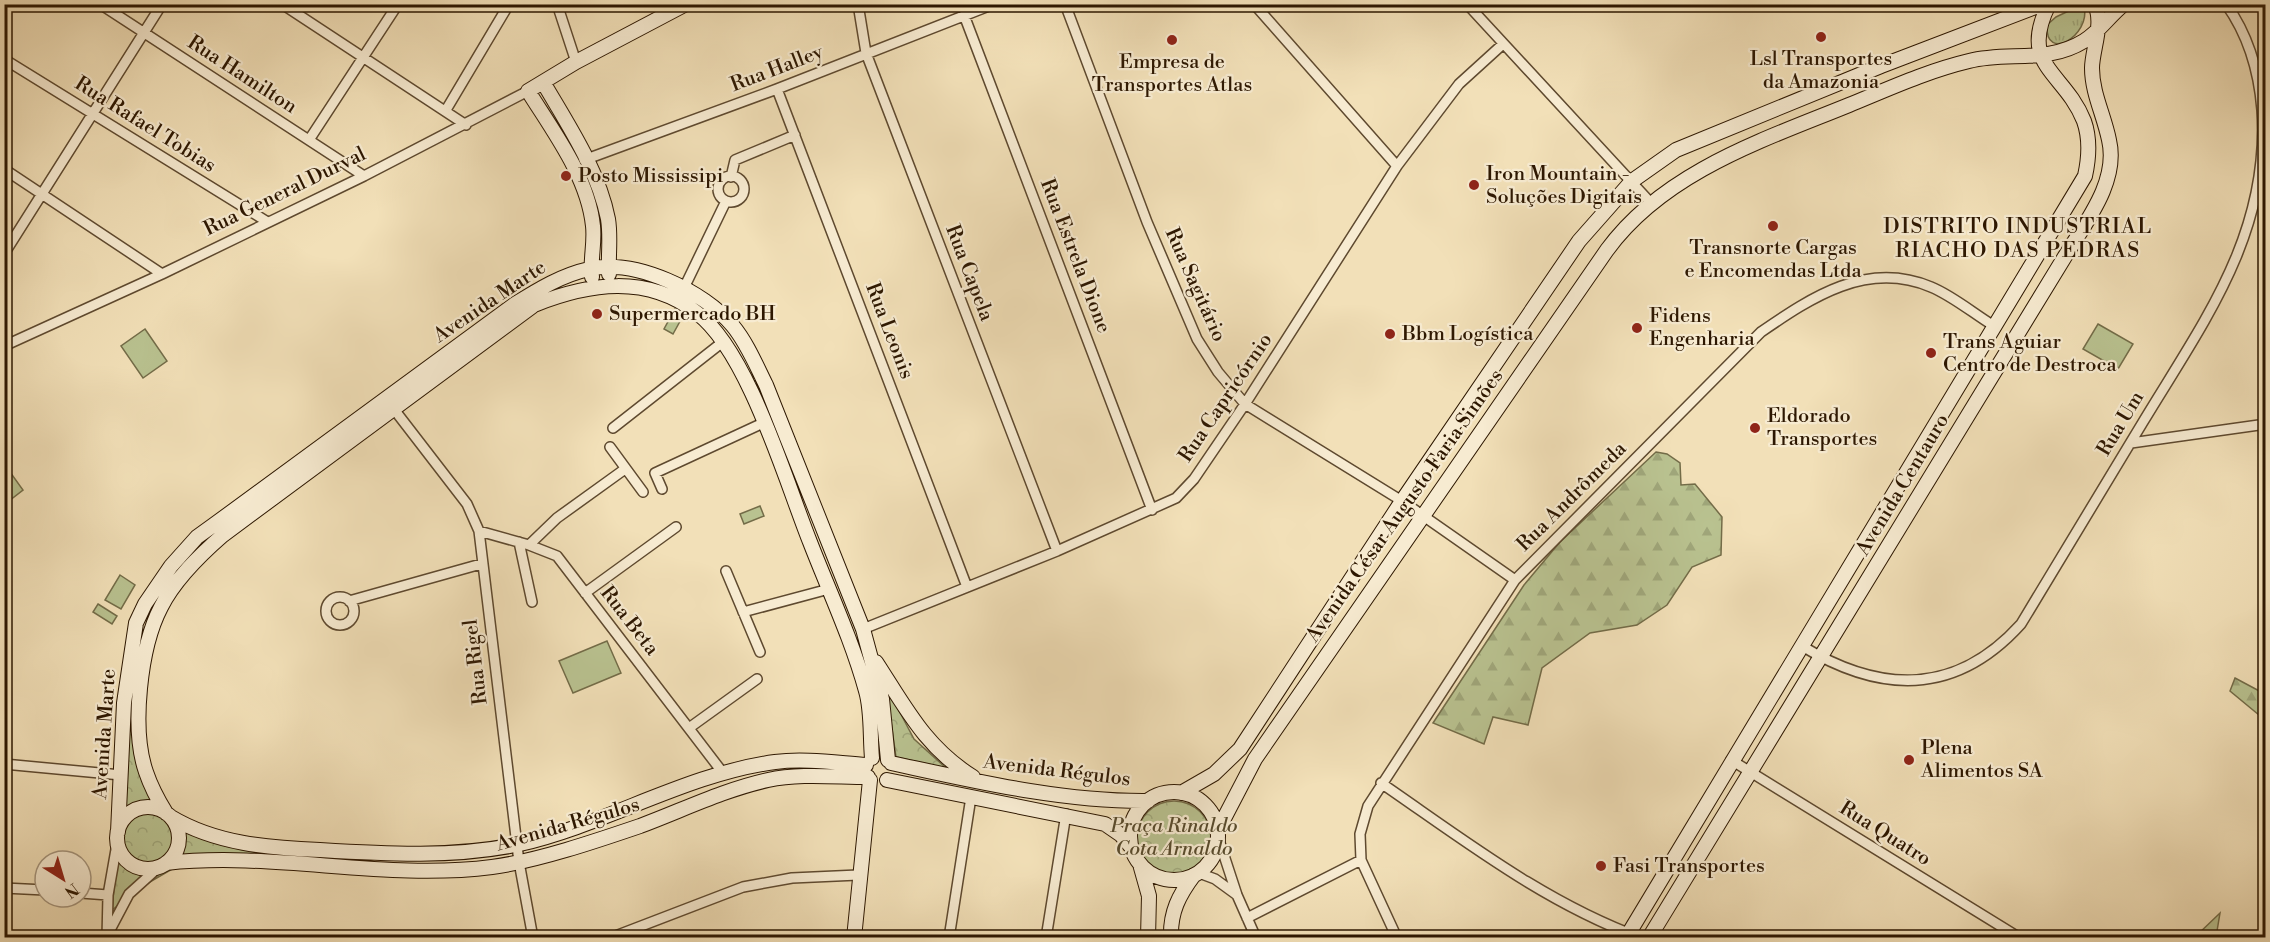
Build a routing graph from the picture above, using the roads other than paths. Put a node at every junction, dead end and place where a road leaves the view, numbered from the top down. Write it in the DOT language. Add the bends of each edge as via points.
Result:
graph roads {
  1 [pos="100,4"];
  2 [pos="162,4"];
  3 [pos="398,4"];
  4 [pos="509,4"];
  5 [pos="557,4"];
  6 [pos="686,4"];
  7 [pos="858,4"];
  8 [pos="994,4"];
  9 [pos="1065,4"];
  10 [pos="1254,4"];
  11 [pos="1467,4"];
  12 [pos="2043,4"];
  13 [pos="2049,4"];
  14 [pos="2094,4"];
  15 [pos="2124,4"];
  16 [pos="2226,4"];
  17 [pos="286,6"];
  18 [pos="662,10"];
  19 [pos="964,15"];
  20 [pos="2097,32"];
  21 [pos="144,33"];
  22 [pos="1503,44"];
  23 [pos="866,53"];
  24 [pos="2040,57"];
  25 [pos="4,58"];
  26 [pos="364,58"];
  27 [pos="576,62"];
  28 [pos="543,82"];
  29 [pos="777,89"];
  30 [pos="528,91"];
  31 [pos="446,110"];
  32 [pos="93,114"];
  33 [pos="466,125"];
  34 [pos="795,135"];
  35 [pos="309,140"];
  36 [pos="587,159"];
  37 [pos="572,165"];
  38 [pos="1397,166"];
  39 [pos="4,168"];
  40 [pos="364,176"];
  41 [pos="731,177"];
  42 [pos="1632,181"];
  43 [pos="43,194"];
  44 [pos="726,201"];
  45 [pos="1650,202"];
  46 [pos="266,221"];
  47 [pos="4,254"];
  48 [pos="609,266"];
  49 [pos="591,268"];
  50 [pos="162,274"];
  51 [pos="610,285"];
  52 [pos="593,287"];
  53 [pos="681,294"];
  54 [pos="1994,326"];
  55 [pos="724,341"];
  56 [pos="4,346"];
  57 [pos="389,404"];
  58 [pos="1245,404"];
  59 [pos="764,423"];
  60 [pos="2265,424"];
  61 [pos="613,428"];
  62 [pos="2131,443"];
  63 [pos="610,447"];
  64 [pos="625,469"];
  65 [pos="662,489"];
  66 [pos="643,492"];
  67 [pos="1402,501"];
  68 [pos="1152,510"];
  69 [pos="1421,515"];
  70 [pos="676,527"];
  71 [pos="219,530"];
  72 [pos="479,531"];
  73 [pos="519,542"];
  74 [pos="529,545"];
  75 [pos="1057,551"];
  76 [pos="481,564"];
  77 [pos="726,571"];
  78 [pos="1515,580"];
  79 [pos="844,583"];
  80 [pos="968,587"];
  81 [pos="829,589"];
  82 [pos="585,593"];
  83 [pos="349,601"];
  84 [pos="532,602"];
  85 [pos="743,612"];
  86 [pos="863,630"];
  87 [pos="1802,646"];
  88 [pos="760,652"];
  89 [pos="869,652"];
  90 [pos="1821,658"];
  91 [pos="757,679"];
  92 [pos="124,703"];
  93 [pos="139,703"];
  94 [pos="688,728"];
  95 [pos="1731,760"];
  96 [pos="889,762"];
  97 [pos="4,764"];
  98 [pos="1750,771"];
  99 [pos="723,773"];
  100 [pos="874,774"];
  101 [pos="121,775"];
  102 [pos="982,783"];
  103 [pos="1381,783"];
  104 [pos="1182,793"];
  105 [pos="971,797"];
  106 [pos="1148,801"];
  107 [pos="1066,814"];
  108 [pos="169,815"];
  109 [pos="1218,834"];
  110 [pos="118,835"];
  111 [pos="517,844"];
  112 [pos="1132,848"];
  113 [pos="1361,860"];
  114 [pos="519,862"];
  115 [pos="1139,862"];
  116 [pos="163,864"];
  117 [pos="1196,874"];
  118 [pos="858,875"];
  119 [pos="4,888"];
  120 [pos="33,889"];
  121 [pos="93,893"];
  122 [pos="108,894"];
  123 [pos="1237,895"];
  124 [pos="1246,918"];
  125 [pos="1627,935"];
  126 [pos="108,936"];
  127 [pos="533,938"];
  128 [pos="610,938"];
  129 [pos="854,938"];
  130 [pos="949,938"];
  131 [pos="1046,938"];
  132 [pos="1148,938"];
  133 [pos="1171,938"];
  134 [pos="1256,938"];
  135 [pos="1397,938"];
  136 [pos="1641,938"];
  137 [pos="1650,938"];
  138 [pos="2020,938"];
  1 -- 21 [label="street, Rua Hamilton"];
  2 -- 21 [label="street"];
  3 -- 26 [label="street"];
  4 -- 31 [label="street"];
  5 -- 27 [label="street"];
  6 -- 18 [label="street, Rua General Durval"];
  7 -- 23 [label="street, Rua Capela"];
  8 -- 19 [label="street, Rua Halley"];
  9 -- 58 [label="street, Rua Sagitário" via="1147,222 1197,339"];
  10 -- 38 [label="street"];
  11 -- 22 [label="street"];
  12 -- 42 [label="street, Avenida César Augusto Faria Simões" via="1677,150"];
  13 -- 24 [label="street" via="2037,38"];
  14 -- 20 [label="street, Avenida Centauro"];
  15 -- 20 [label="street, Avenida César Augusto Faria Simões"];
  16 -- 62 [label="street, Rua Um" via="2252,50 2261,89 2264,138 2260,186 2248,234 2227,281"];
  17 -- 26 [label="street"];
  18 -- 27 [label="street, Rua General Durval"];
  19 -- 23 [label="street, Rua Halley"];
  19 -- 68 [label="street, Rua Estrela Dione"];
  20 -- 24 [label="street, Avenida César Augusto Faria Simões" via="2070,48"];
  20 -- 90 [label="street, Avenida Centauro" via="2092,82 2110,141 2111,166 2105,185"];
  21 -- 32 [label="street"];
  21 -- 35 [label="street, Rua Hamilton"];
  22 -- 38 [label="street, Rua Capricórnio" via="1468,73"];
  22 -- 42 [label="street"];
  23 -- 29 [label="street, Rua Halley"];
  23 -- 75 [label="street, Rua Capela"];
  24 -- 45 [label="street, Avenida César Augusto Faria Simões" via="1970,61 1929,73 1704,167"];
  24 -- 54 [label="street, Avenida Centauro" via="2079,111 2088,159 2075,196"];
  25 -- 32 [label="street, Rua Rafael Tobias"];
  26 -- 31 [label="street"];
  26 -- 35 [label="street"];
  27 -- 28 [label="street, Rua General Durval"];
  28 -- 30 [label="street, Rua General Durval"];
  28 -- 36 [label="street"];
  29 -- 34 [label="street, Rua Leonis"];
  29 -- 36 [label="street, Rua Halley"];
  30 -- 33 [label="street, Rua General Durval"];
  30 -- 37 [label="street"];
  31 -- 33 [label="street"];
  32 -- 43 [label="street"];
  32 -- 46 [label="street, Rua Rafael Tobias"];
  33 -- 40 [label="street, Rua General Durval"];
  34 -- 41 [label="street" via="735,160"];
  34 -- 80 [label="street, Rua Leonis"];
  35 -- 40 [label="street, Rua Hamilton"];
  36 -- 37 [label="street, Rua Halley"];
  36 -- 48 [label="street" via="608,222"];
  37 -- 49 [label="street" via="593,224"];
  38 -- 58 [label="street, Rua Capricórnio"];
  39 -- 43 [label="street"];
  40 -- 46 [label="street, Rua General Durval"];
  41 -- 44 [label="street" via="721,182 718,189"];
  41 -- 44 [label="street" via="741,182 743,193 738,200"];
  42 -- 45 [label="street"];
  42 -- 67 [label="street, Avenida César Augusto Faria Simões" via="1579,240"];
  43 -- 47 [label="street"];
  43 -- 50 [label="street"];
  44 -- 53 [label="street"];
  45 -- 69 [label="street, Avenida César Augusto Faria Simões" via="1621,230"];
  46 -- 50 [label="street, Rua General Durval"];
  48 -- 49 [label="street, Avenida Marte"];
  48 -- 51 [label="street"];
  48 -- 53 [label="street, Avenida Marte" via="658,277"];
  49 -- 52 [label="street"];
  49 -- 57 [label="street, Avenida Marte" via="561,277 522,299"];
  50 -- 56 [label="street, Rua General Durval"];
  51 -- 52 [label="street, Avenida Marte"];
  51 -- 53 [label="street, Avenida Marte"];
  52 -- 57 [label="street, Avenida Marte" via="534,305"];
  53 -- 55 [label="street, Avenida Marte"];
  53 -- 79 [label="street, Avenida Marte" via="712,306 733,326 749,351"];
  54 -- 78 [label="street, Rua Andrômeda" via="1931,287 1891,278 1855,280 1807,300 1761,332"];
  54 -- 87 [label="street, Avenida Centauro"];
  55 -- 59 [label="street, Avenida Marte"];
  55 -- 61 [label="street"];
  57 -- 71 [label="street, Avenida Marte"];
  57 -- 72 [label="street, Rua Rigel" via="467,504"];
  58 -- 67 [label="street, Rua Sagitário"];
  58 -- 68 [label="street, Rua Capricórnio" via="1194,479 1176,498"];
  59 -- 65 [label="street" via="655,473"];
  59 -- 81 [label="street, Avenida Marte"];
  60 -- 62 [label="street"];
  62 -- 90 [label="street, Rua Um" via="2021,624 1996,649 1953,675 1912,682 1884,679"];
  63 -- 64 [label="street"];
  64 -- 66 [label="street"];
  64 -- 74 [label="street" via="557,518"];
  67 -- 69 [label="street, Rua Sagitário"];
  67 -- 104 [label="street, Avenida César Augusto Faria Simões" via="1240,749 1214,774"];
  68 -- 75 [label="street, Rua Capricórnio"];
  69 -- 78 [label="street, Rua Sagitário"];
  69 -- 109 [label="street, Avenida César Augusto Faria Simões" via="1255,759"];
  70 -- 82 [label="street"];
  71 -- 92 [label="street, Avenida Marte" via="178,558 145,604 136,623"];
  71 -- 93 [label="street, Avenida Marte" via="160,608 146,645"];
  72 -- 73 [label="street, Rua Beta"];
  72 -- 76 [label="street, Rua Rigel"];
  73 -- 74 [label="street, Rua Beta"];
  73 -- 84 [label="street"];
  74 -- 82 [label="street, Rua Beta" via="556,556"];
  75 -- 80 [label="street, Rua Capricórnio"];
  76 -- 83 [label="street"];
  76 -- 111 [label="street, Rua Rigel"];
  77 -- 85 [label="street"];
  78 -- 103 [label="street, Rua Andrômeda"];
  79 -- 81 [label="street"];
  79 -- 86 [label="street, Avenida Marte"];
  80 -- 86 [label="street, Rua Capricórnio"];
  81 -- 85 [label="street"];
  81 -- 100 [label="street, Avenida Marte" via="867,693"];
  82 -- 94 [label="street, Rua Beta"];
  85 -- 88 [label="street"];
  86 -- 89 [label="street, Avenida Marte"];
  87 -- 90 [label="street, Rua Um"];
  87 -- 95 [label="street, Avenida Centauro"];
  89 -- 96 [label="street, Avenida Marte" via="882,699"];
  89 -- 102 [label="street" via="939,752"];
  90 -- 98 [label="street, Avenida Centauro"];
  91 -- 94 [label="street"];
  92 -- 93 [label="street"];
  92 -- 101 [label="street, Avenida Marte"];
  93 -- 108 [label="street, Avenida Marte" via="144,770"];
  94 -- 99 [label="street, Rua Beta"];
  95 -- 98 [label="street, Rua Quatro"];
  95 -- 125 [label="street, Avenida Centauro"];
  96 -- 100 [label="street, Avenida Marte" via="892,773"];
  96 -- 100 [label="street, Avenida Régulos" via="880,756"];
  96 -- 102 [label="street, Avenida Régulos"];
  97 -- 101 [label="street"];
  98 -- 137 [label="street, Avenida Centauro"];
  98 -- 138 [label="street, Rua Quatro"];
  99 -- 100 [label="street, Avenida Régulos" via="778,761"];
  99 -- 111 [label="street, Avenida Régulos" via="592,822"];
  100 -- 105 [label="street, Avenida Régulos"];
  100 -- 114 [label="street, Avenida Régulos" via="771,779 735,788 639,826"];
  100 -- 118 [label="street"];
  101 -- 110 [label="street, Avenida Marte"];
  102 -- 106 [label="street, Avenida Régulos" via="1091,799"];
  103 -- 113 [label="street, Rua Andrômeda" via="1368,806 1360,834"];
  103 -- 125 [label="street" via="1532,886"];
  104 -- 106 [label="street" via="1159,795"];
  104 -- 109 [label="street" via="1206,805"];
  105 -- 107 [label="street, Avenida Régulos"];
  105 -- 130 [label="street"];
  106 -- 112 [label="street" via="1133,822"];
  107 -- 112 [label="street, Avenida Régulos" via="1105,824"];
  107 -- 131 [label="street"];
  108 -- 110 [label="street" via="152,807 137,809 124,818"];
  108 -- 111 [label="street, Avenida Régulos" via="205,835 305,849 436,853"];
  108 -- 116 [label="street" via="179,837 176,852"];
  109 -- 117 [label="street" via="1216,851"];
  109 -- 123 [label="street"];
  110 -- 116 [label="street" via="121,852 131,863 145,868"];
  110 -- 122 [label="street, Avenida Marte"];
  111 -- 114 [label="street, Rua Rigel"];
  112 -- 115 [label="street"];
  113 -- 124 [label="street"];
  113 -- 135 [label="street, Rua Andrômeda"];
  114 -- 116 [label="street, Avenida Régulos" via="430,872 266,860"];
  114 -- 127 [label="street, Rua Rigel"];
  115 -- 117 [label="street" via="1158,877 1183,879"];
  115 -- 132 [label="street" via="1149,896"];
  116 -- 126 [label="street" via="129,894"];
  117 -- 123 [label="street" via="1215,879"];
  117 -- 133 [label="street" via="1178,896"];
  118 -- 128 [label="street" via="792,878 743,887"];
  118 -- 129 [label="street"];
  119 -- 120 [label="street"];
  121 -- 122 [label="street"];
  122 -- 126 [label="street, Avenida Marte"];
  123 -- 124 [label="street"];
  124 -- 134 [label="street"];
  125 -- 136 [label="street"];
}
